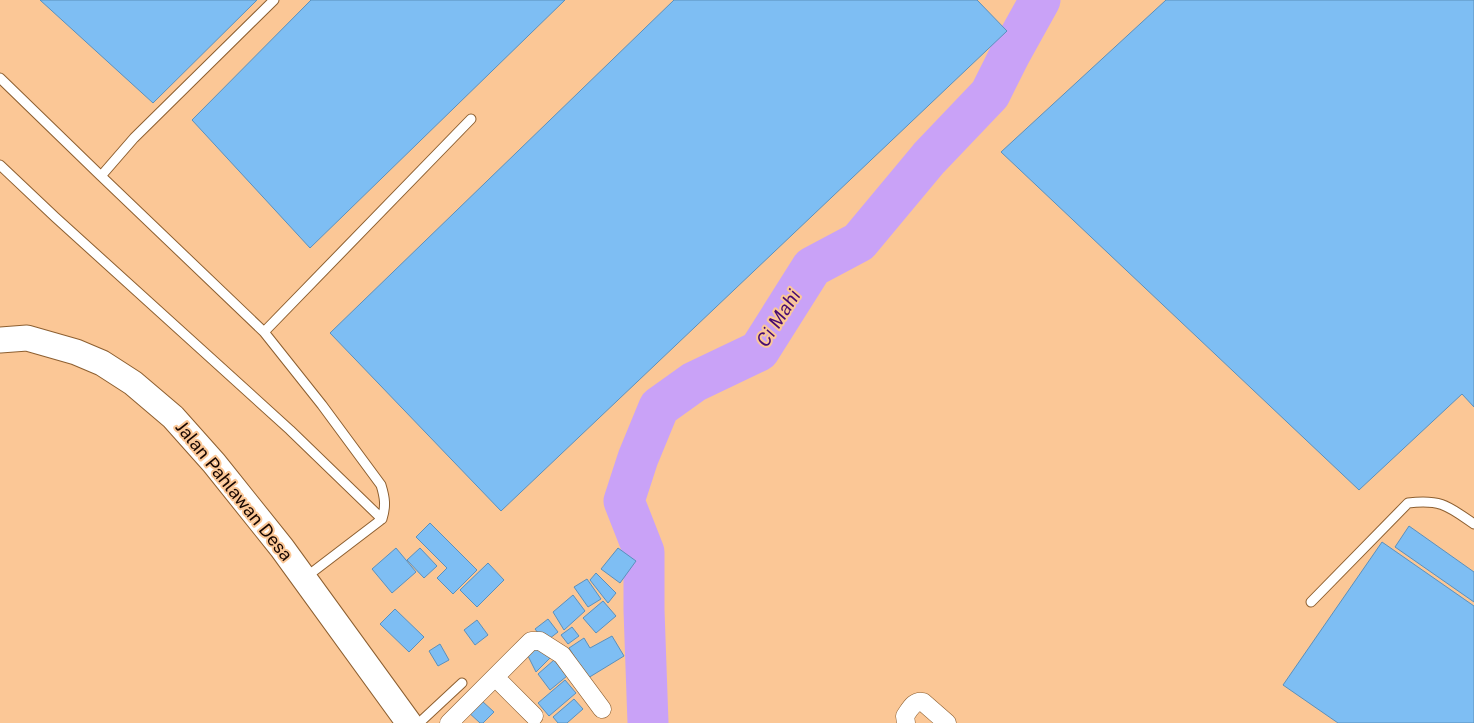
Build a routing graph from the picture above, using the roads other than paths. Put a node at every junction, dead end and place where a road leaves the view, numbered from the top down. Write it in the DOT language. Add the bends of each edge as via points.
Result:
graph roads {
  1 [pos="274,0"];
  2 [pos="0,78"];
  3 [pos="471,119"];
  4 [pos="0,165"];
  5 [pos="100,176"];
  6 [pos="264,332"];
  7 [pos="0,340"];
  8 [pos="382,519"];
  9 [pos="1474,524"];
  10 [pos="304,578"];
  11 [pos="1311,602"];
  12 [pos="495,677"];
  13 [pos="462,683"];
  14 [pos="602,709"];
  15 [pos="469,716"];
  16 [pos="534,716"];
  17 [pos="409,723"];
  18 [pos="419,723"];
  19 [pos="449,723"];
  20 [pos="906,723"];
  21 [pos="947,723"];
  1 -- 5 [label="lane" via="134,138"];
  2 -- 5 [label="lane"];
  3 -- 6 [label="lane"];
  4 -- 8 [label="lane" via="290,430"];
  5 -- 6 [label="lane"];
  6 -- 8 [label="lane" via="381,485 386,508"];
  7 -- 10 [label="main road, Jalan Pahlawan Desa" via="27,338 76,352 102,362 133,383 173,416"];
  8 -- 10 [label="lane"];
  9 -- 11 [label="lane" via="1447,505 1427,501 1408,503"];
  10 -- 17 [label="main road, Jalan Pahlawan Desa"];
  12 -- 14 [label="street" via="531,641 540,641 562,655"];
  12 -- 15 [label="street"];
  12 -- 16 [label="street"];
  13 -- 18 [label="lane"];
  15 -- 19 [label="street"];
  20 -- 21 [label="street" via="905,716 919,701"];
}
